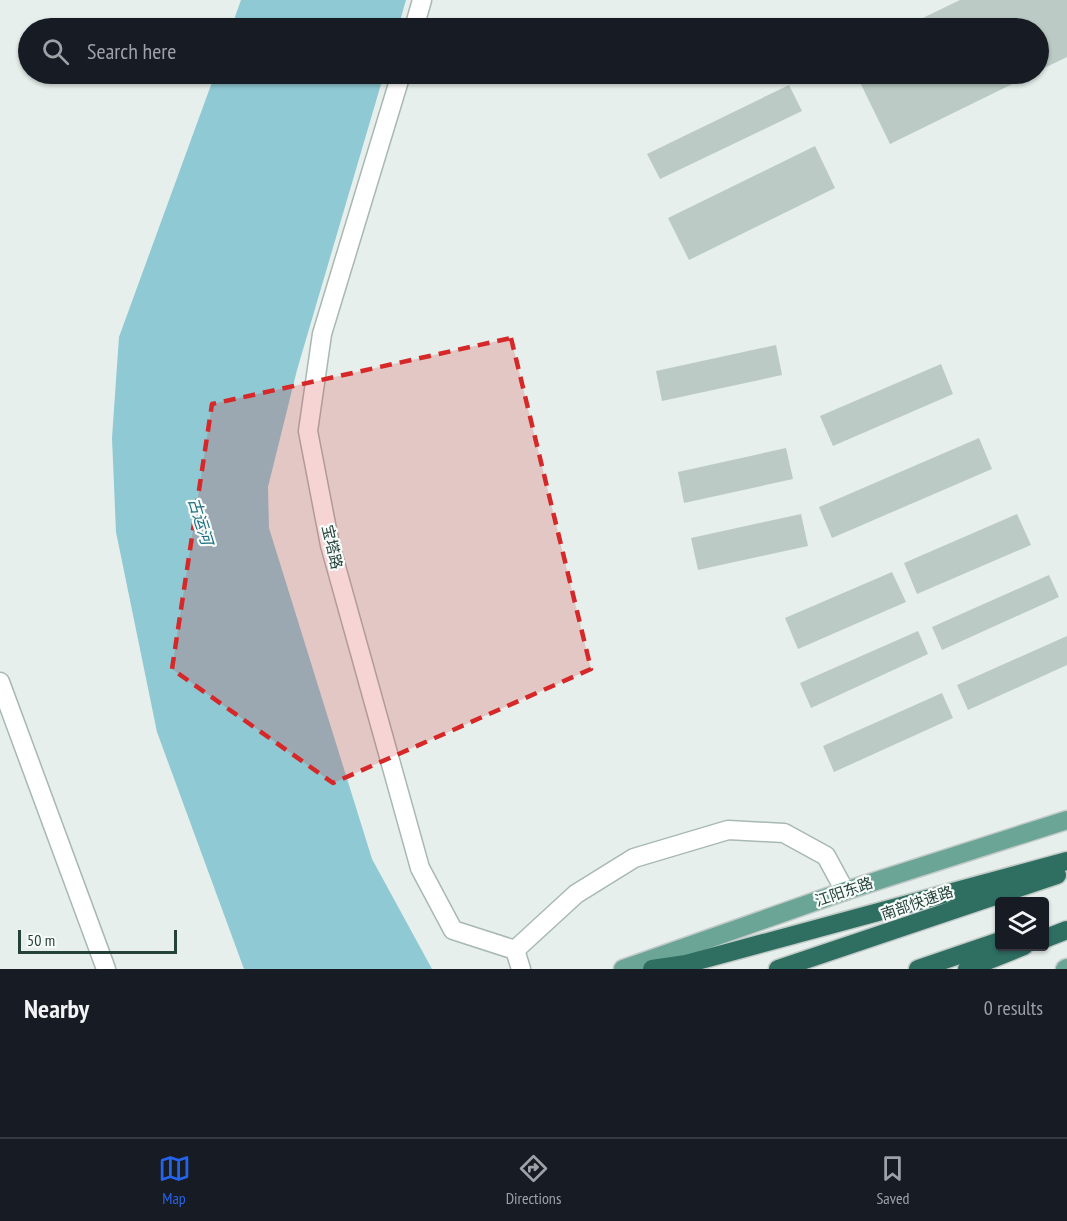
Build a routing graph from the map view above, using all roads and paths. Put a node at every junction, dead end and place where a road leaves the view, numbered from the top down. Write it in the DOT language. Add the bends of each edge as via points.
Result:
graph roads {
  1 [pos="422,0"];
  2 [pos="417,18"];
  3 [pos="398,84"];
  4 [pos="0,682"];
  5 [pos="1067,820"];
  6 [pos="1067,861"];
  7 [pos="1067,872"];
  8 [pos="845,891"];
  9 [pos="1067,918"];
  10 [pos="1049,924"];
  11 [pos="1067,930"];
  12 [pos="1049,937"];
  13 [pos="995,942"];
  14 [pos="515,950"];
  15 [pos="1012,951"];
  16 [pos="106,969"];
  17 [pos="521,969"];
  18 [pos="623,969"];
  19 [pos="652,969"];
  20 [pos="778,969"];
  21 [pos="918,969"];
  22 [pos="967,969"];
  1 -- 2 [label="street"];
  3 -- 14 [label="street, 宝塔路" via="322,334 308,431 330,545 420,868 453,930"];
  4 -- 16 [label="street"];
  5 -- 8 [label="main road, 江阳东路"];
  6 -- 19 [label="highway" via="698,961"];
  7 -- 20 [label="highway, 南部快速路"];
  8 -- 14 [label="street" via="826,856 784,833 728,830 634,858 576,894"];
  8 -- 18 [label="main road, 江阳东路"];
  9 -- 10 [label="highway"];
  11 -- 12 [label="highway"];
  13 -- 21 [label="highway"];
  14 -- 17 [label="street"];
  15 -- 22 [label="highway"];
}
